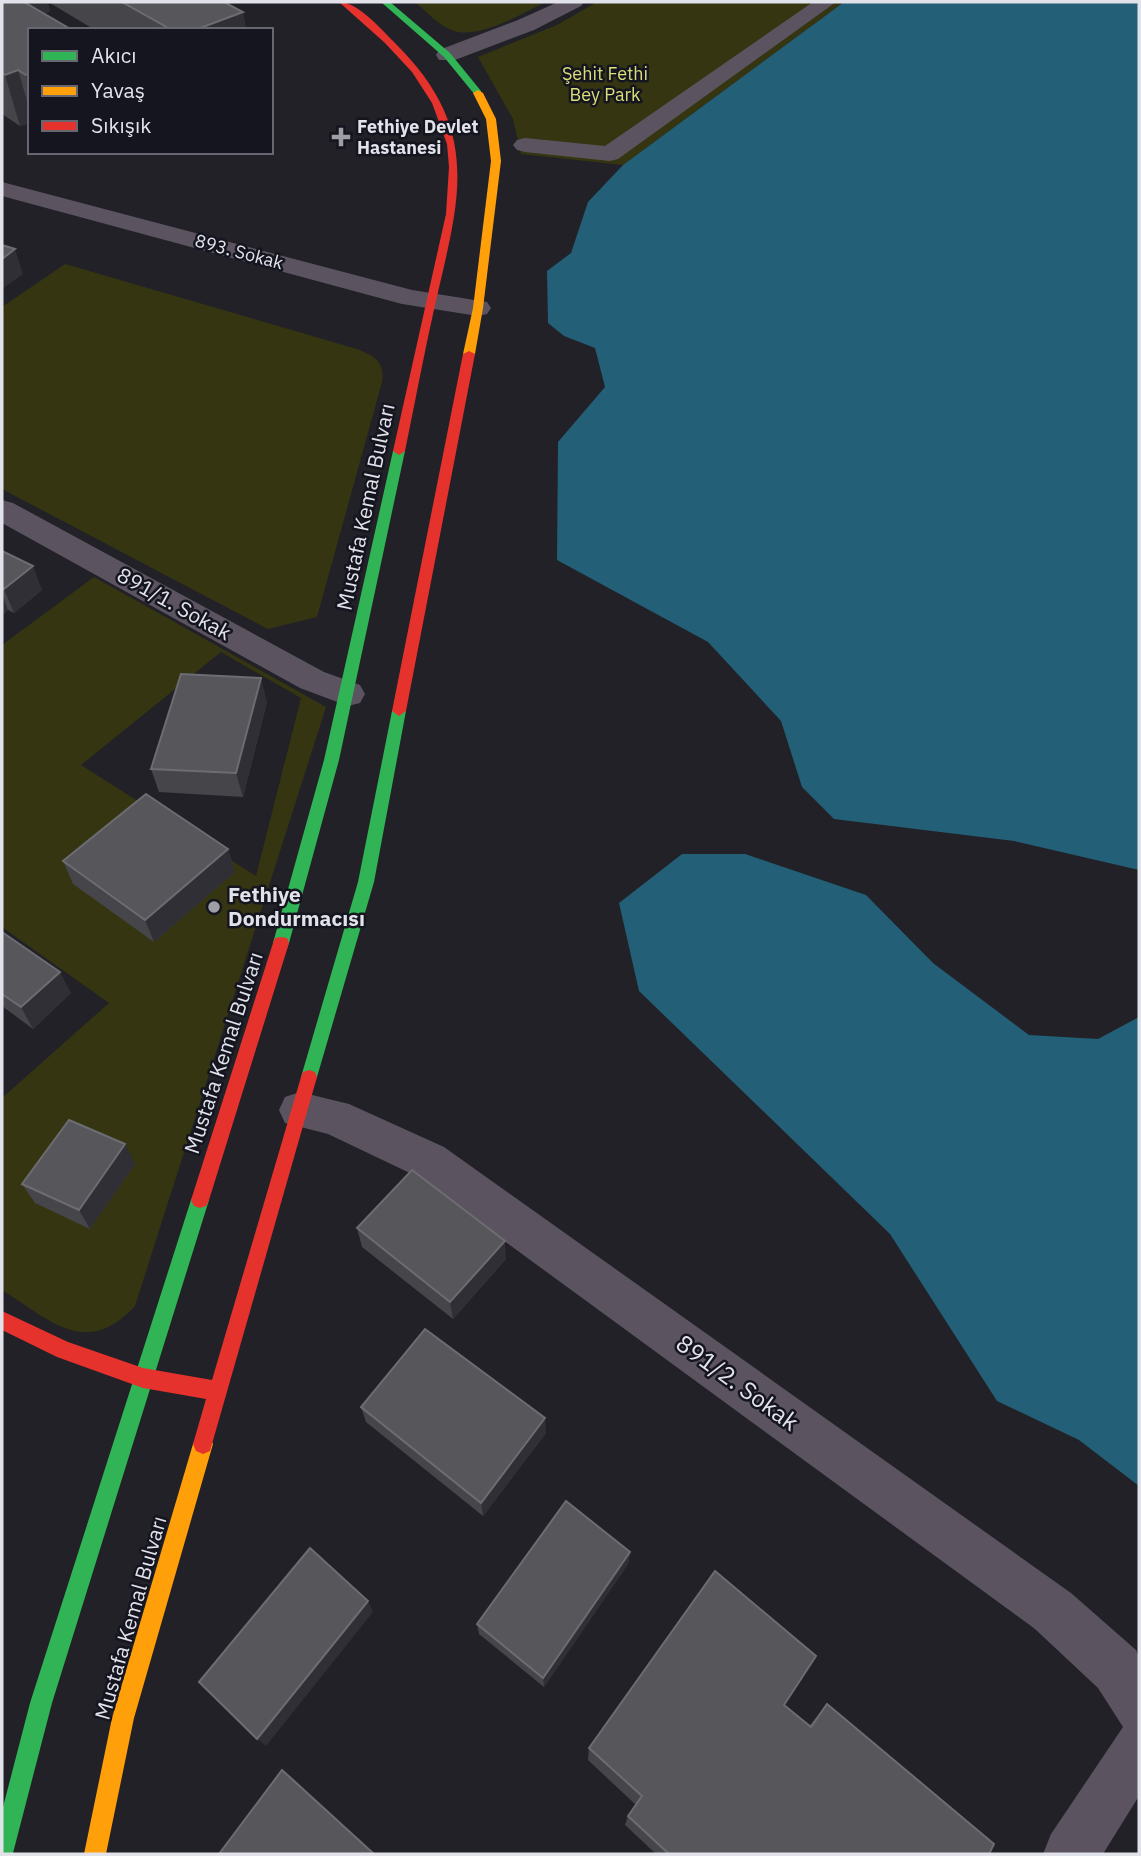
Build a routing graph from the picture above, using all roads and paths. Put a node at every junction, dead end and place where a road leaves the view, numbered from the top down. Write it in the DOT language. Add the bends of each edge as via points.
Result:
graph roads {
  1 [pos="343,2"];
  2 [pos="385,2"];
  3 [pos="574,2"];
  4 [pos="826,2"];
  5 [pos="447,55"];
  6 [pos="525,145"];
  7 [pos="6,193"];
  8 [pos="430,303"];
  9 [pos="478,308"];
  10 [pos="2,510"];
  11 [pos="348,694"];
  12 [pos="300,1110"];
  13 [pos="2,1320"];
  14 [pos="143,1378"];
  15 [pos="218,1391"];
  16 [pos="1139,1707"];
  17 [pos="1139,1747"];
  18 [pos="2,1853"];
  19 [pos="95,1854"];
  20 [pos="1071,1854"];
  1 -- 8 [label="main road, Mustafa Kemal Bulvarı" via="391,42 424,80 446,122 454,165 450,224"];
  2 -- 5 [label="main road, Mustafa Kemal Bulvarı"];
  3 -- 5 [label="street"];
  4 -- 6 [label="street" via="610,154"];
  5 -- 9 [label="main road, Mustafa Kemal Bulvarı" via="480,95 495,135 496,161"];
  7 -- 8 [label="street, 893. Sokak"];
  8 -- 9 [label="street, 893. Sokak"];
  8 -- 11 [label="main road, Mustafa Kemal Bulvarı"];
  9 -- 12 [label="main road, Mustafa Kemal Bulvarı" via="366,882"];
  10 -- 11 [label="street, 891/1. Sokak" via="313,680"];
  11 -- 14 [label="main road, Mustafa Kemal Bulvarı" via="307,861"];
  12 -- 15 [label="main road, Mustafa Kemal Bulvarı"];
  12 -- 16 [label="street, 891/2. Sokak" via="334,1117 429,1161 1053,1611 1117,1669"];
  13 -- 14 [label="main road" via="64,1350"];
  14 -- 15 [label="main road"];
  14 -- 18 [label="main road, Mustafa Kemal Bulvarı" via="41,1703"];
  15 -- 19 [label="main road, Mustafa Kemal Bulvarı" via="123,1718"];
  17 -- 20 [label="street"];
}
